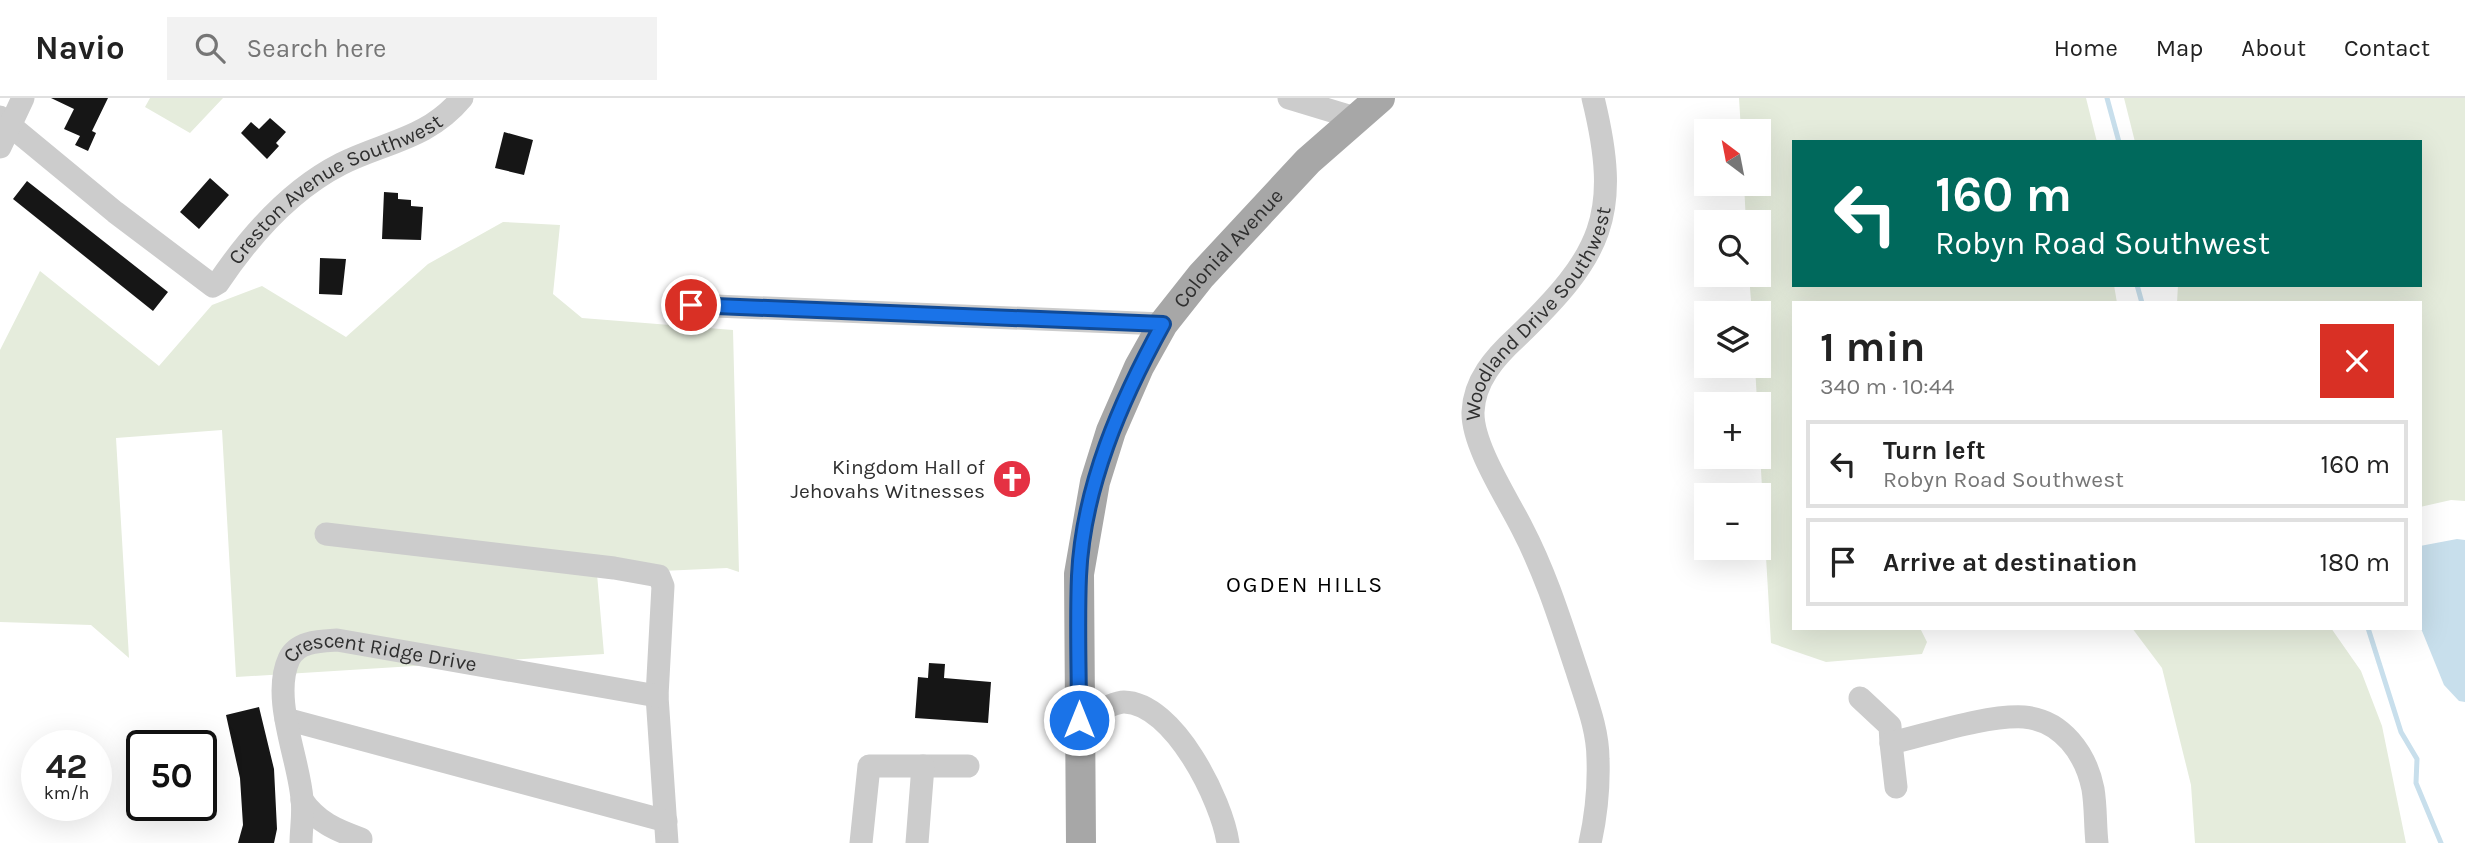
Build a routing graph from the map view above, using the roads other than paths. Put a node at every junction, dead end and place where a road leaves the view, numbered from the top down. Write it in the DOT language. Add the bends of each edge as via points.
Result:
graph roads {
  1 [pos="23,98"];
  2 [pos="462,98"];
  3 [pos="1289,98"];
  4 [pos="1380,98"];
  5 [pos="1593,98"];
  6 [pos="1355,118"];
  7 [pos="3,130"];
  8 [pos="691,305"];
  9 [pos="1163,324"];
  10 [pos="326,534"];
  11 [pos="657,696"];
  12 [pos="1860,698"];
  13 [pos="286,719"];
  14 [pos="1079,720"];
  15 [pos="1891,743"];
  16 [pos="923,766"];
  17 [pos="968,766"];
  18 [pos="1896,787"];
  19 [pos="302,800"];
  20 [pos="667,832"];
  21 [pos="359,842"];
  22 [pos="301,843"];
  23 [pos="860,843"];
  24 [pos="917,843"];
  25 [pos="1081,843"];
  26 [pos="1228,843"];
  27 [pos="1590,843"];
  28 [pos="2097,843"];
  1 -- 7 [label="street"];
  2 -- 7 [label="street, Creston Avenue Southwest" via="434,125 341,164 310,183 251,238 213,286"];
  3 -- 6 [label="street"];
  4 -- 6 [label="main road, Colonial Avenue"];
  5 -- 27 [label="street, Woodland Drive Southwest" via="1607,180 1605,207 1592,248 1574,277 1498,354 1475,389 1473,415 1479,444 1531,545 1556,607 1593,720 1598,757"];
  6 -- 9 [label="main road, Colonial Avenue" via="1241,231"];
  8 -- 9 [label="street"];
  9 -- 14 [label="main road, Colonial Avenue" via="1111,431 1095,482 1079,574"];
  10 -- 11 [label="street" via="659,576 663,586"];
  11 -- 13 [label="street, Crescent Ridge Drive" via="337,640 308,643 290,657"];
  11 -- 20 [label="street"];
  12 -- 15 [label="street" via="1889,726"];
  13 -- 19 [label="street, Crescent Ridge Drive"];
  13 -- 20 [label="street"];
  14 -- 25 [label="main road, Colonial Avenue"];
  14 -- 26 [label="street" via="1123,702 1146,709 1163,721 1178,735 1203,775 1218,804"];
  15 -- 18 [label="street"];
  15 -- 28 [label="street" via="1999,719 2025,717 2058,727 2082,755 2093,788"];
  16 -- 17 [label="street"];
  16 -- 23 [label="street" via="869,766"];
  16 -- 24 [label="street"];
  19 -- 21 [label="street" via="321,822"];
  19 -- 22 [label="street, Crescent Ridge Drive"];
}
